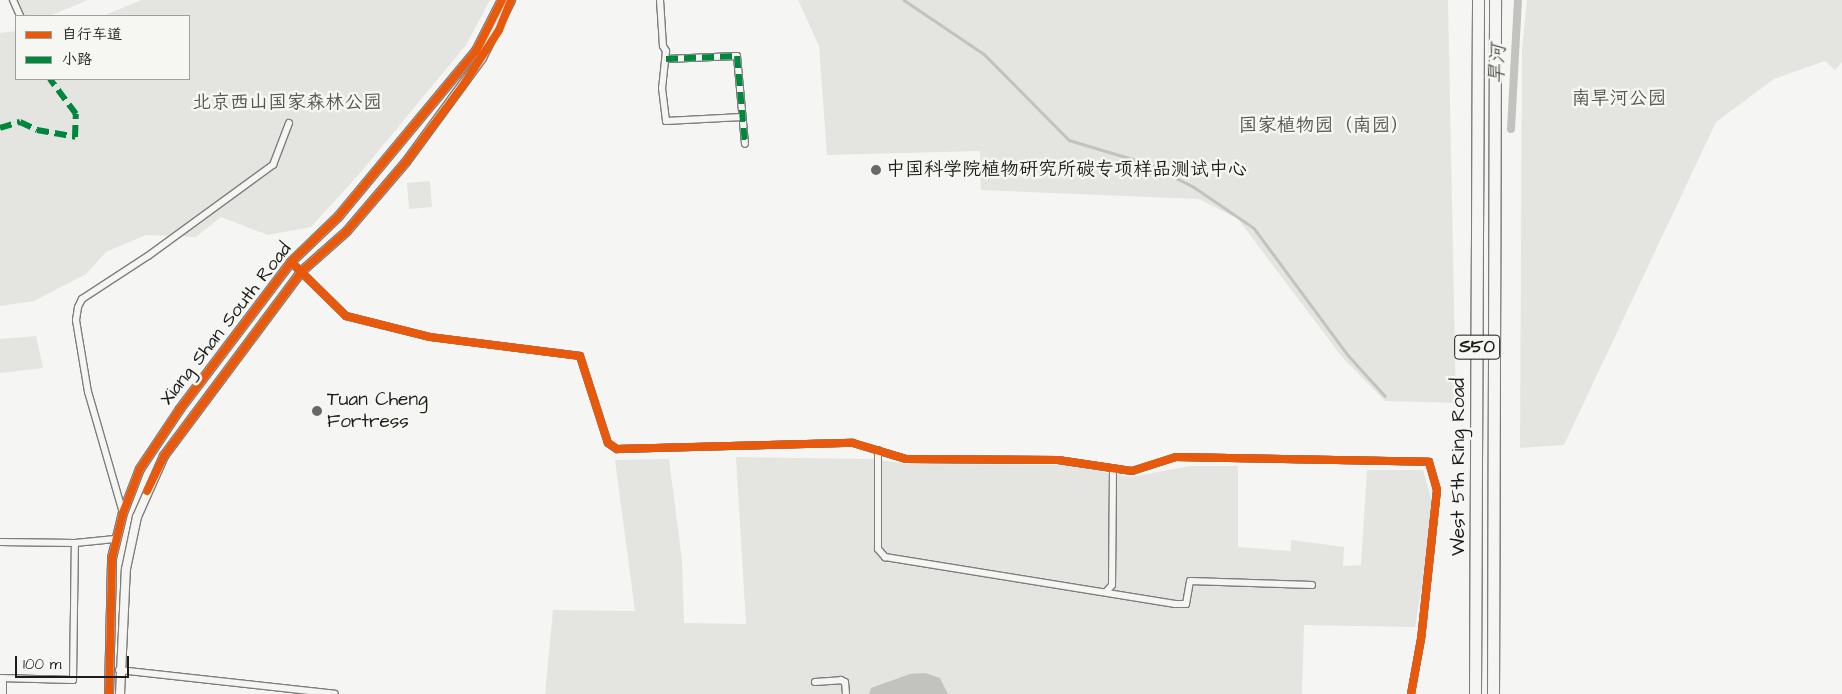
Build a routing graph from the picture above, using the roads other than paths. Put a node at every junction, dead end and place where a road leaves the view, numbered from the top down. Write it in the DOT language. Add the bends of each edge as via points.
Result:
graph roads {
  1 [pos="12,0"];
  2 [pos="502,0"];
  3 [pos="511,0"];
  4 [pos="660,0"];
  5 [pos="1473,0"];
  6 [pos="1478,0"];
  7 [pos="1495,2"];
  8 [pos="20,15"];
  9 [pos="1476,43"];
  10 [pos="666,59"];
  11 [pos="742,117"];
  12 [pos="289,123"];
  13 [pos="745,144"];
  14 [pos="291,262"];
  15 [pos="302,270"];
  16 [pos="878,450"];
  17 [pos="1113,469"];
  18 [pos="123,513"];
  19 [pos="115,539"];
  20 [pos="0,542"];
  21 [pos="75,543"];
  22 [pos="1312,585"];
  23 [pos="1106,592"];
  24 [pos="119,670"];
  25 [pos="1,678"];
  26 [pos="815,682"];
  27 [pos="3,694"];
  28 [pos="109,694"];
  29 [pos="120,694"];
  30 [pos="335,694"];
  31 [pos="846,694"];
  32 [pos="1411,694"];
  33 [pos="1475,694"];
  34 [pos="1493,694"];
  1 -- 8 [label="street"];
  2 -- 14 [label="street, Xiang Shan South Road" via="476,51 381,168 338,217"];
  3 -- 15 [label="street, Xiang Shan South Road" via="482,58 406,162 347,231"];
  4 -- 10 [label="street"];
  5 -- 9 [label="highway"];
  6 -- 9 [label="highway, West 5th Ring Road / S50"];
  7 -- 34 [label="highway, West 5th Ring Road / S50"];
  9 -- 33 [label="highway, West 5th Ring Road / S50"];
  10 -- 11 [label="street" via="737,56"];
  10 -- 11 [label="street" via="662,88 666,121"];
  11 -- 13 [label="street"];
  12 -- 18 [label="street" via="273,165 148,256 82,299 78,307 76,320 88,392"];
  14 -- 15 [label="street"];
  14 -- 18 [label="street, Xiang Shan South Road" via="149,453"];
  15 -- 16 [label="street" via="346,316 430,337 580,356 608,443 617,449 853,443"];
  15 -- 24 [label="street, Xiang Shan South Road" via="164,456 147,491 137,517 126,569"];
  16 -- 17 [label="street" via="906,459 1058,460"];
  16 -- 23 [label="street" via="878,548 885,558"];
  17 -- 23 [label="street" via="1112,585"];
  17 -- 32 [label="street" via="1132,471 1176,457 1429,462 1438,490 1421,639"];
  18 -- 19 [label="street, Xiang Shan South Road"];
  19 -- 21 [label="street"];
  19 -- 28 [label="street, Xiang Shan South Road" via="108,622"];
  20 -- 21 [label="street"];
  21 -- 25 [label="street" via="73,680"];
  22 -- 23 [label="street" via="1190,581 1186,604"];
  24 -- 29 [label="street, Xiang Shan South Road"];
  24 -- 30 [label="street"];
  25 -- 27 [label="street"];
  26 -- 31 [label="street" via="841,680 845,682"];
}
